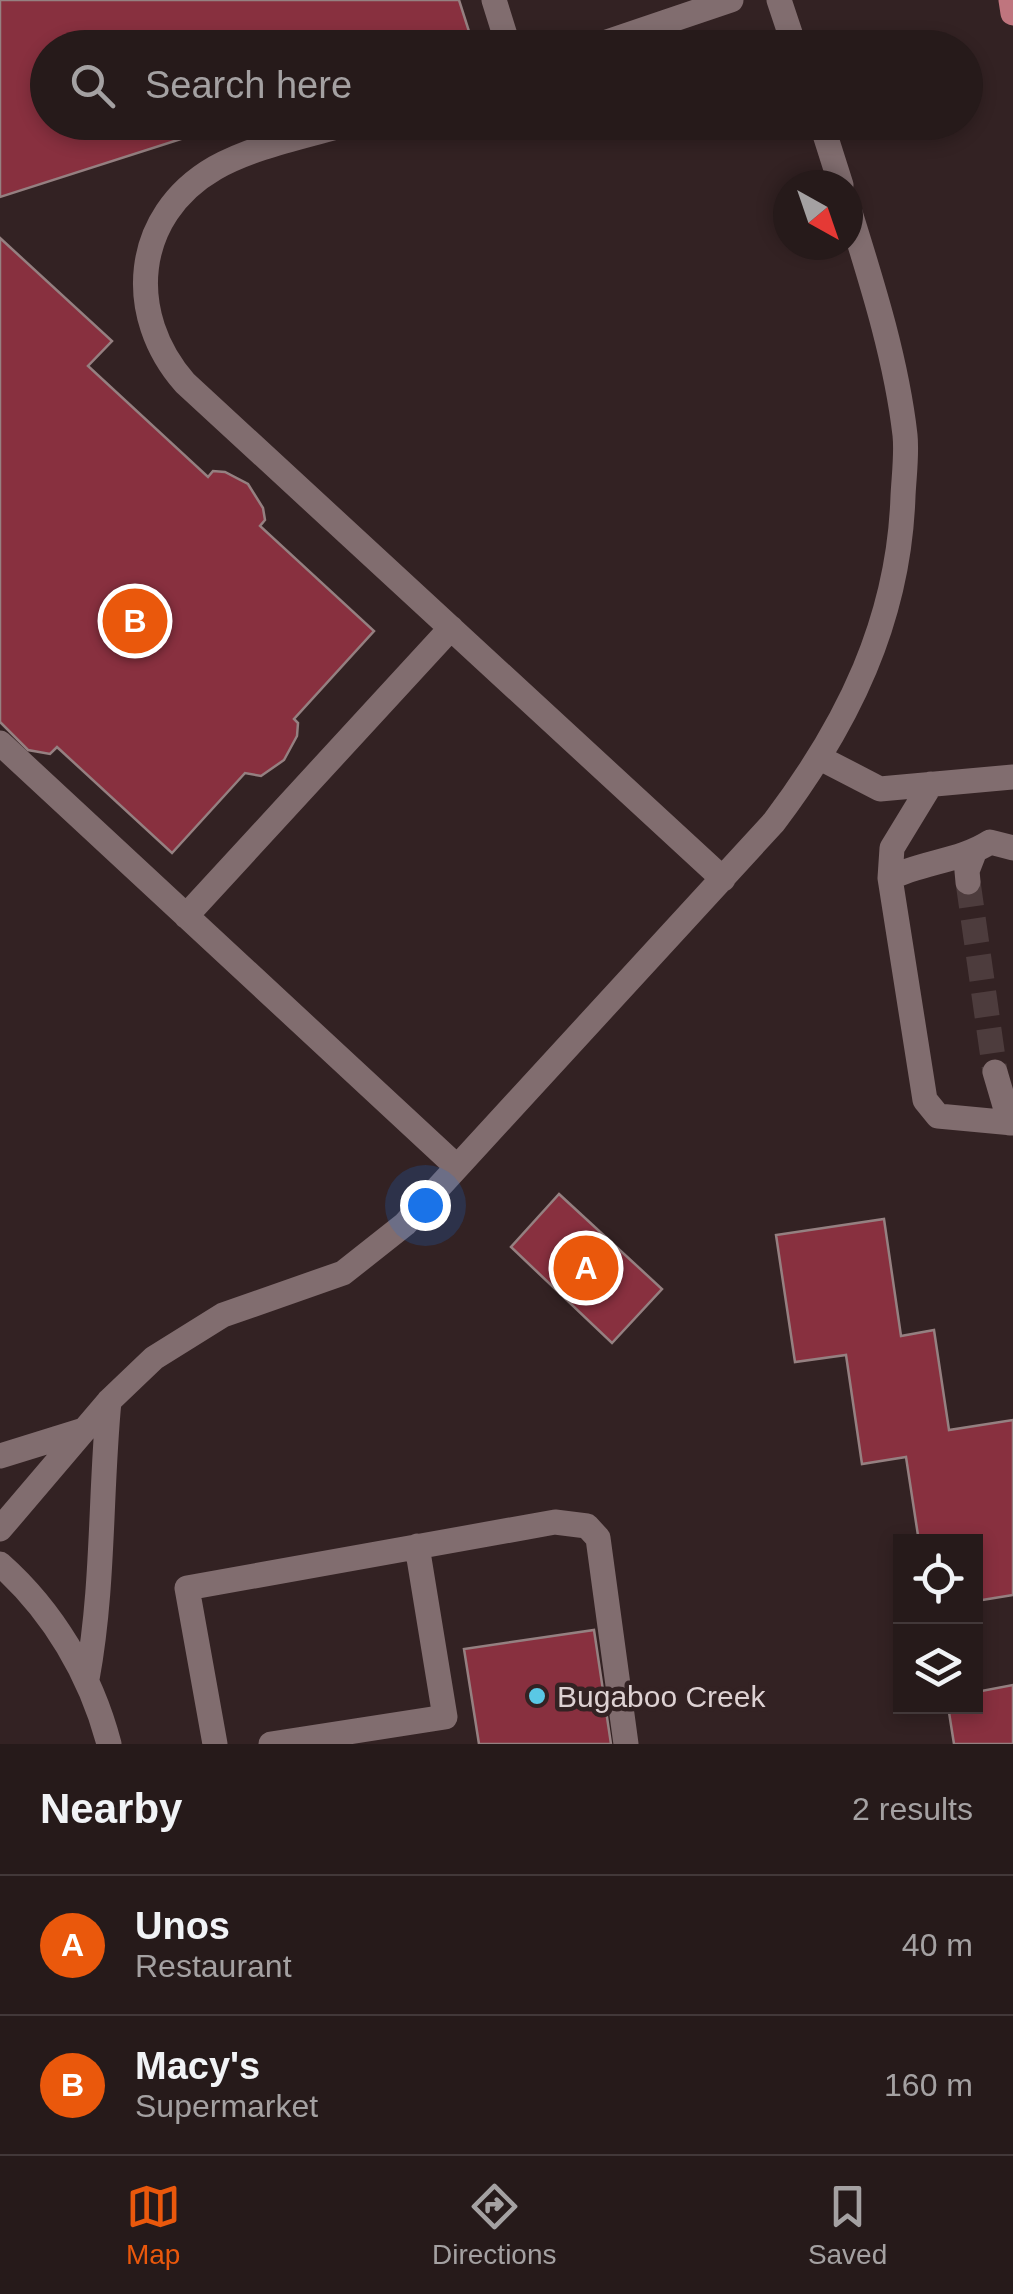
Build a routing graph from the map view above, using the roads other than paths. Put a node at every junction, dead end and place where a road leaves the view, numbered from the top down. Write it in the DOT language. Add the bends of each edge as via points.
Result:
graph roads {
  1 [pos="494,0"];
  2 [pos="731,0"];
  3 [pos="779,0"];
  4 [pos="1011,0"];
  5 [pos="1013,13"];
  6 [pos="503,30"];
  7 [pos="642,30"];
  8 [pos="789,30"];
  9 [pos="294,140"];
  10 [pos="827,140"];
  11 [pos="836,170"];
  12 [pos="863,259"];
  13 [pos="451,628"];
  14 [pos="0,744"];
  15 [pos="822,759"];
  16 [pos="1013,776"];
  17 [pos="931,784"];
  18 [pos="1013,848"];
  19 [pos="974,853"];
  20 [pos="890,878"];
  21 [pos="723,879"];
  22 [pos="968,882"];
  23 [pos="186,916"];
  24 [pos="995,1072"];
  25 [pos="1012,1123"];
  26 [pos="458,1167"];
  27 [pos="109,1402"];
  28 [pos="84,1430"];
  29 [pos="0,1456"];
  30 [pos="0,1529"];
  31 [pos="417,1546"];
  32 [pos="0,1564"];
  33 [pos="87,1679"];
  34 [pos="109,1744"];
  35 [pos="216,1744"];
  36 [pos="271,1744"];
  37 [pos="626,1744"];
  1 -- 6 [label="street"];
  2 -- 7 [label="street"];
  3 -- 8 [label="street"];
  4 -- 5 [label="main road"];
  9 -- 13 [label="street" via="238,157 175,202 152,238 143,298 156,342 185,382"];
  10 -- 11 [label="street"];
  12 -- 15 [label="street" via="905,437 902,540 886,617"];
  13 -- 21 [label="street"];
  13 -- 23 [label="street"];
  14 -- 23 [label="street"];
  15 -- 17 [label="street" via="880,789"];
  15 -- 21 [label="street"];
  16 -- 17 [label="street"];
  17 -- 20 [label="street" via="892,848"];
  18 -- 19 [label="street" via="990,842"];
  19 -- 20 [label="street" via="930,860"];
  19 -- 22 [label="street"];
  20 -- 25 [label="street" via="925,1100 938,1116"];
  21 -- 26 [label="street"];
  23 -- 26 [label="street"];
  24 -- 25 [label="street"];
  26 -- 27 [label="street" via="405,1224 343,1273 223,1316 154,1358"];
  27 -- 28 [label="street"];
  27 -- 33 [label="street" via="100,1607"];
  28 -- 29 [label="street"];
  28 -- 30 [label="street"];
  31 -- 35 [label="street" via="186,1588"];
  31 -- 36 [label="street" via="446,1717"];
  31 -- 37 [label="street" via="555,1522 587,1526 598,1538"];
  32 -- 33 [label="street" via="33,1594"];
  33 -- 34 [label="street"];
}
